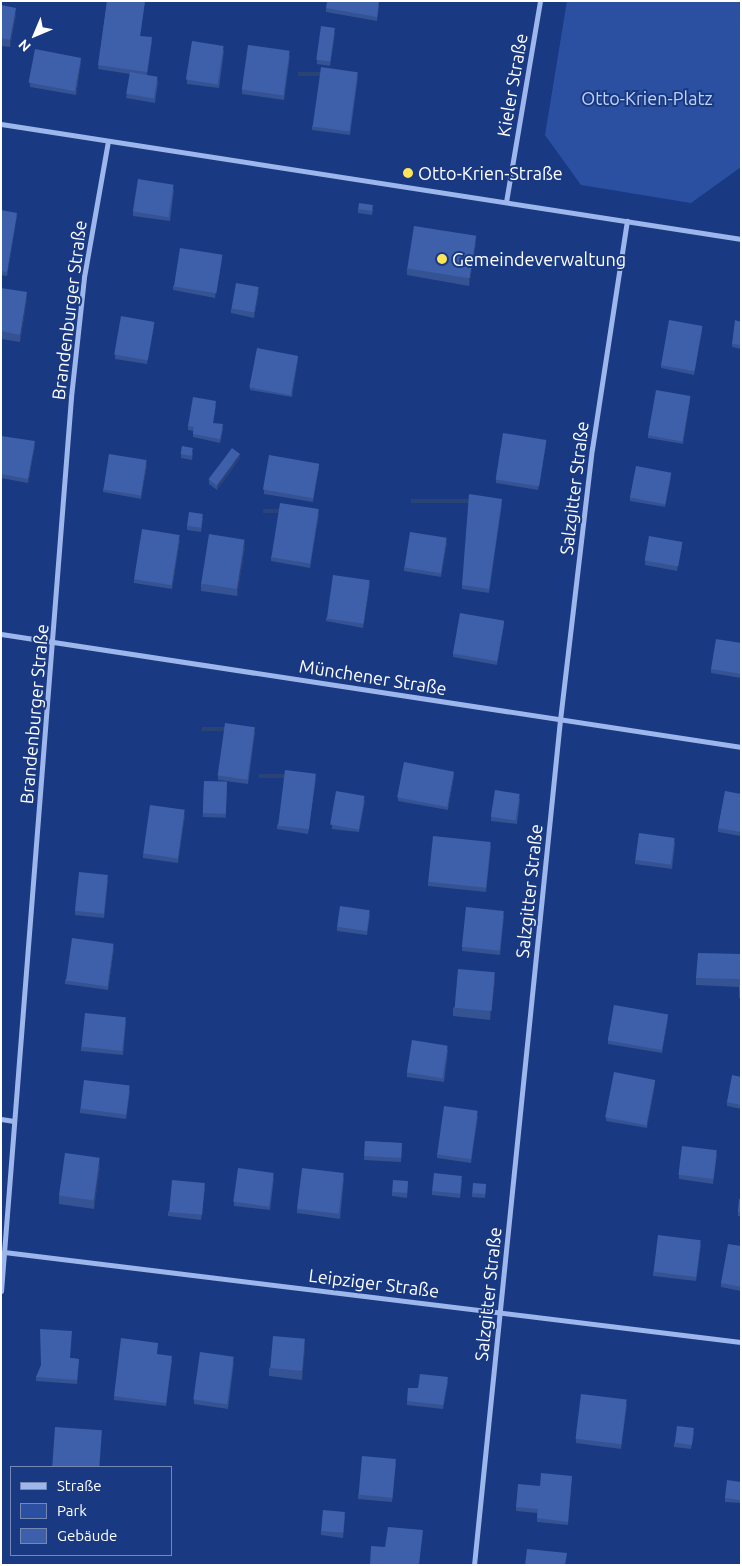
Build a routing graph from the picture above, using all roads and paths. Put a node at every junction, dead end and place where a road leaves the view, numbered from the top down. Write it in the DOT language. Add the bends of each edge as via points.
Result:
graph roads {
  1 [pos="540,1"];
  2 [pos="1,124"];
  3 [pos="108,141"];
  4 [pos="506,202"];
  5 [pos="627,221"];
  6 [pos="741,239"];
  7 [pos="1,634"];
  8 [pos="54,642"];
  9 [pos="560,720"];
  10 [pos="741,747"];
  11 [pos="1,1119"];
  12 [pos="14,1121"];
  13 [pos="4,1252"];
  14 [pos="1,1291"];
  15 [pos="500,1312"];
  16 [pos="741,1342"];
  17 [pos="474,1565"];
  1 -- 4 [label="street, Kieler Straße"];
  2 -- 3 [label="street"];
  3 -- 4 [label="street"];
  3 -- 8 [label="street, Brandenburger Straße" via="84,277 70,397"];
  4 -- 5 [label="street"];
  5 -- 6 [label="street"];
  5 -- 9 [label="street, Salzgitter Straße" via="592,449"];
  7 -- 8 [label="street, Münchener Straße"];
  8 -- 9 [label="street, Münchener Straße"];
  8 -- 12 [label="street, Brandenburger Straße"];
  9 -- 10 [label="street, Münchener Straße"];
  9 -- 15 [label="street, Salzgitter Straße"];
  11 -- 12 [label="street"];
  12 -- 13 [label="street, Brandenburger Straße"];
  13 -- 14 [label="street, Brandenburger Straße"];
  13 -- 15 [label="street, Leipziger Straße"];
  15 -- 16 [label="street, Leipziger Straße"];
  15 -- 17 [label="street, Salzgitter Straße"];
}
